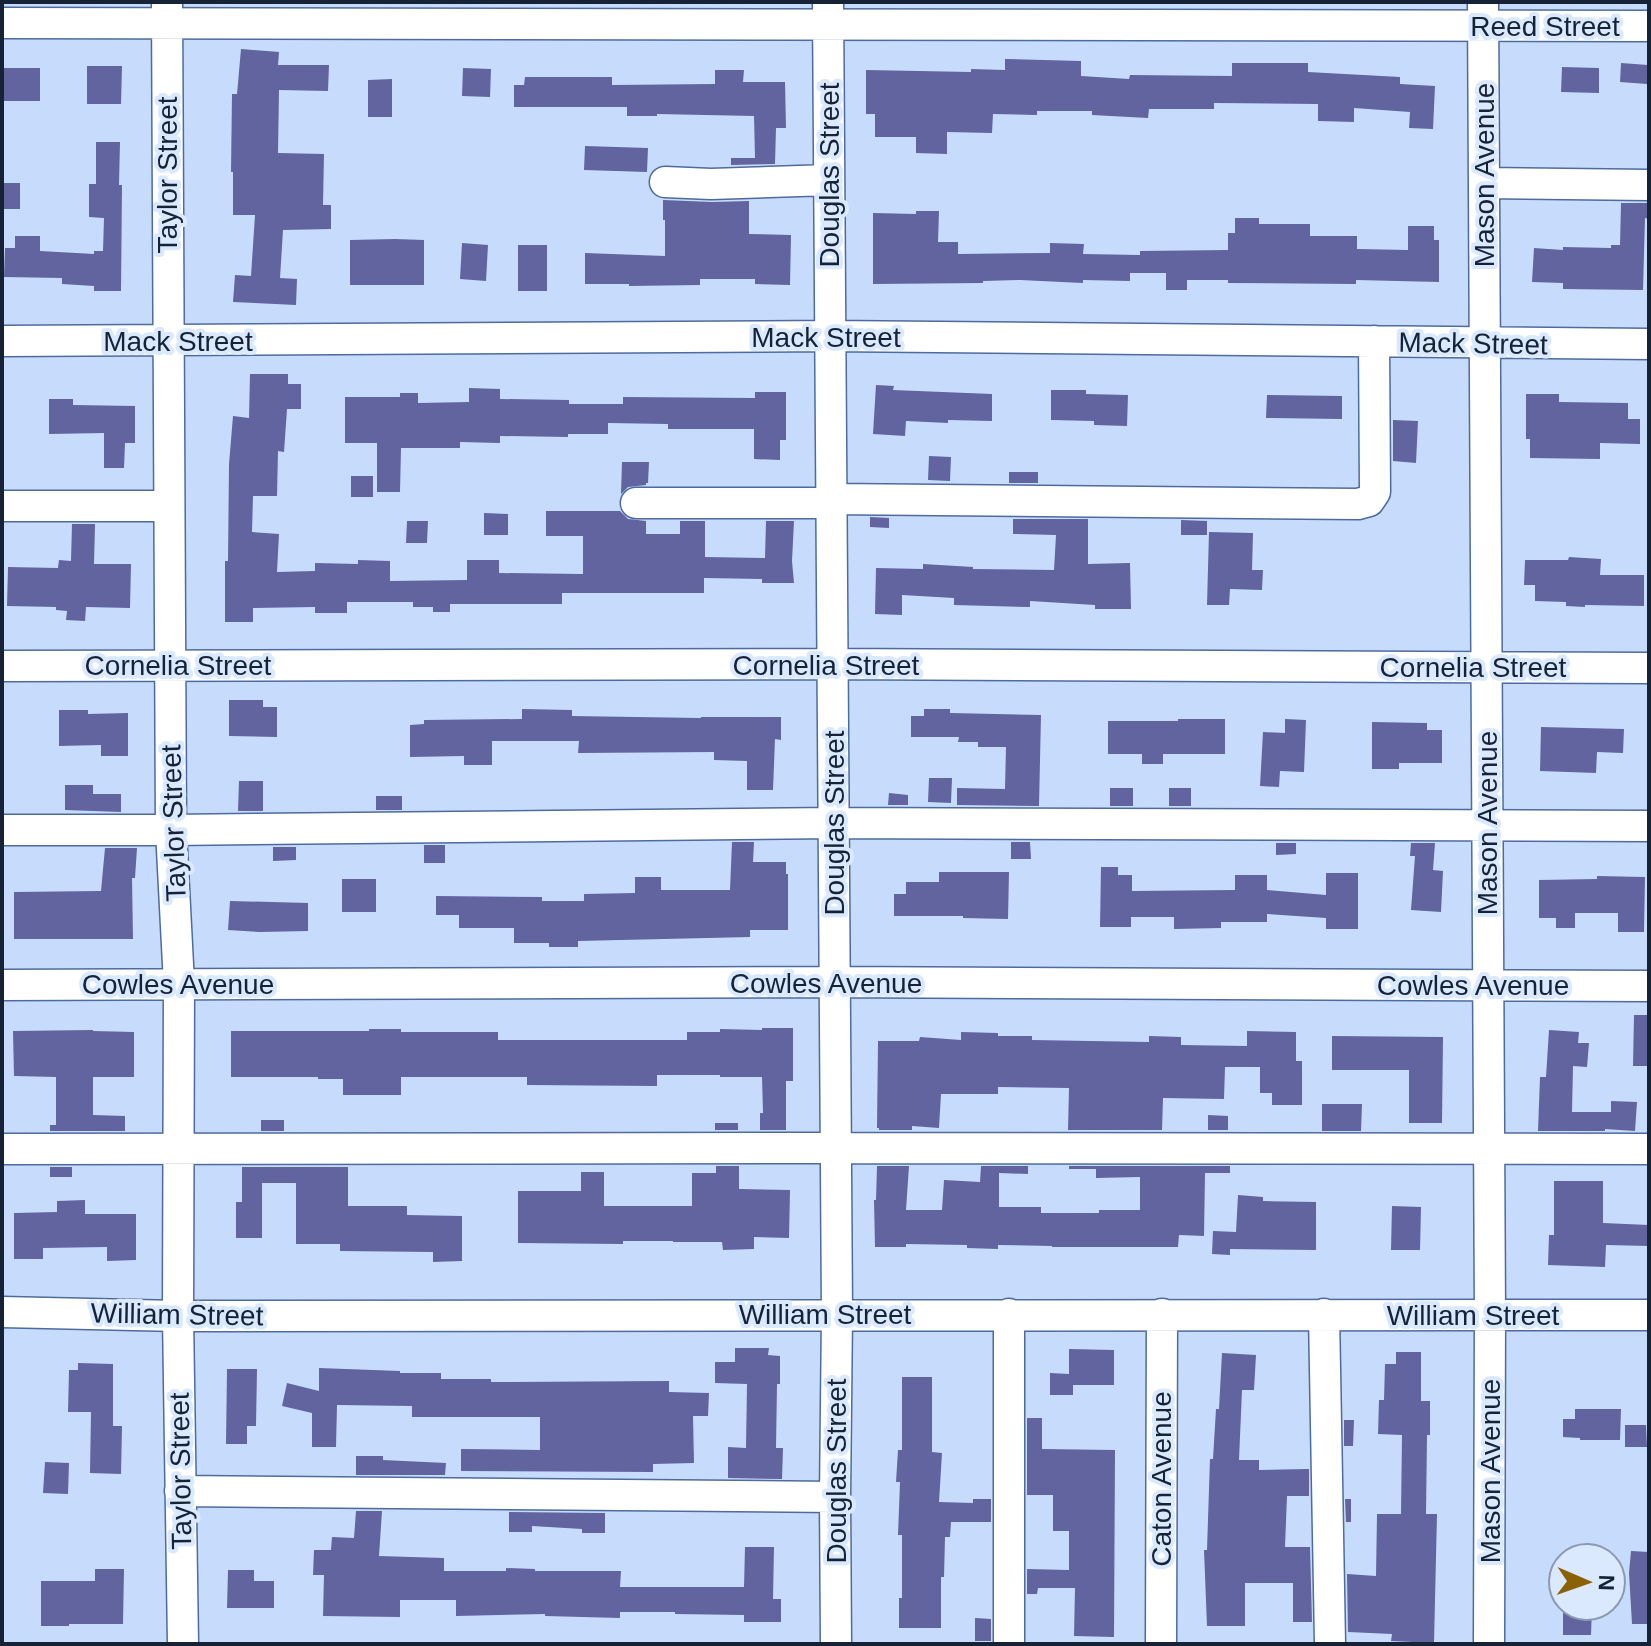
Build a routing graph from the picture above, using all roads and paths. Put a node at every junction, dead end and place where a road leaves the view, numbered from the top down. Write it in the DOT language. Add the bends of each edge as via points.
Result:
graph roads {
  1 [pos="167,12"];
  2 [pos="828,13"];
  3 [pos="1483,14"];
  4 [pos="2,23"];
  5 [pos="1649,26"];
  6 [pos="829,180"];
  7 [pos="665,182"];
  8 [pos="1484,183"];
  9 [pos="1649,185"];
  10 [pos="830,336"];
  11 [pos="2,341"];
  12 [pos="168,341"];
  13 [pos="1374,341"];
  14 [pos="1485,343"];
  15 [pos="1649,344"];
  16 [pos="832,501"];
  17 [pos="636,503"];
  18 [pos="2,506"];
  19 [pos="169,506"];
  20 [pos="833,664"];
  21 [pos="170,665"];
  22 [pos="2,666"];
  23 [pos="1486,667"];
  24 [pos="1649,668"];
  25 [pos="834,823"];
  26 [pos="1487,825"];
  27 [pos="1649,826"];
  28 [pos="2,830"];
  29 [pos="171,830"];
  30 [pos="835,982"];
  31 [pos="179,984"];
  32 [pos="2,985"];
  33 [pos="1488,985"];
  34 [pos="1649,986"];
  35 [pos="836,1148"];
  36 [pos="2,1149"];
  37 [pos="178,1149"];
  38 [pos="1489,1149"];
  39 [pos="1649,1149"];
  40 [pos="2,1312"];
  41 [pos="837,1314"];
  42 [pos="1009,1314"];
  43 [pos="1162,1314"];
  44 [pos="1324,1314"];
  45 [pos="1490,1315"];
  46 [pos="1649,1315"];
  47 [pos="178,1316"];
  48 [pos="180,1491"];
  49 [pos="835,1497"];
  50 [pos="183,1644"];
  51 [pos="836,1644"];
  52 [pos="1009,1644"];
  53 [pos="1161,1644"];
  54 [pos="1330,1644"];
  55 [pos="1489,1644"];
  1 -- 2 [label="street, Reed Street"];
  1 -- 4 [label="street, Reed Street"];
  1 -- 12 [label="street, Taylor Street"];
  2 -- 3 [label="street, Reed Street"];
  2 -- 6 [label="street, Douglas Street"];
  3 -- 5 [label="street, Reed Street"];
  3 -- 8 [label="street, Mason Avenue"];
  6 -- 7 [label="street"];
  6 -- 10 [label="street, Douglas Street"];
  8 -- 9 [label="street"];
  8 -- 14 [label="street, Mason Avenue"];
  10 -- 12 [label="street, Mack Street"];
  10 -- 13 [label="street, Mack Street"];
  10 -- 16 [label="street, Douglas Street"];
  11 -- 12 [label="street, Mack Street"];
  12 -- 19 [label="street, Taylor Street"];
  13 -- 14 [label="street, Mack Street"];
  13 -- 16 [label="street" via="1375,492 1369,501"];
  14 -- 15 [label="street, Mack Street"];
  14 -- 23 [label="street, Mason Avenue"];
  16 -- 17 [label="street"];
  16 -- 20 [label="street, Douglas Street"];
  18 -- 19 [label="street"];
  19 -- 21 [label="street, Taylor Street"];
  20 -- 21 [label="street, Cornelia Street"];
  20 -- 23 [label="street, Cornelia Street"];
  20 -- 25 [label="street, Douglas Street"];
  21 -- 22 [label="street, Cornelia Street"];
  21 -- 29 [label="street, Taylor Street"];
  23 -- 24 [label="street, Cornelia Street"];
  23 -- 26 [label="street, Mason Avenue"];
  25 -- 26 [label="street"];
  25 -- 29 [label="street"];
  25 -- 30 [label="street, Douglas Street"];
  26 -- 27 [label="street"];
  26 -- 33 [label="street, Mason Avenue"];
  28 -- 29 [label="street"];
  29 -- 31 [label="street, Taylor Street"];
  30 -- 31 [label="street, Cowles Avenue"];
  30 -- 33 [label="street, Cowles Avenue"];
  30 -- 35 [label="street, Douglas Street"];
  31 -- 32 [label="street, Cowles Avenue"];
  31 -- 37 [label="street, Taylor Street"];
  33 -- 34 [label="street, Cowles Avenue"];
  33 -- 38 [label="street, Mason Avenue"];
  35 -- 37 [label="street"];
  35 -- 38 [label="street"];
  35 -- 41 [label="street, Douglas Street"];
  36 -- 37 [label="street"];
  37 -- 47 [label="street, Taylor Street"];
  38 -- 39 [label="street"];
  38 -- 45 [label="street, Mason Avenue"];
  40 -- 47 [label="street, William Street"];
  41 -- 42 [label="street, William Street"];
  41 -- 47 [label="street, William Street"];
  41 -- 49 [label="street, Douglas Street"];
  42 -- 43 [label="street, William Street"];
  42 -- 52 [label="street"];
  43 -- 44 [label="street, William Street"];
  43 -- 53 [label="street, Caton Avenue"];
  44 -- 45 [label="street, William Street"];
  44 -- 54 [label="street"];
  45 -- 46 [label="street, William Street"];
  45 -- 55 [label="street, Mason Avenue"];
  47 -- 48 [label="street, Taylor Street"];
  48 -- 49 [label="street"];
  48 -- 50 [label="street, Taylor Street"];
  49 -- 51 [label="street, Douglas Street"];
}
